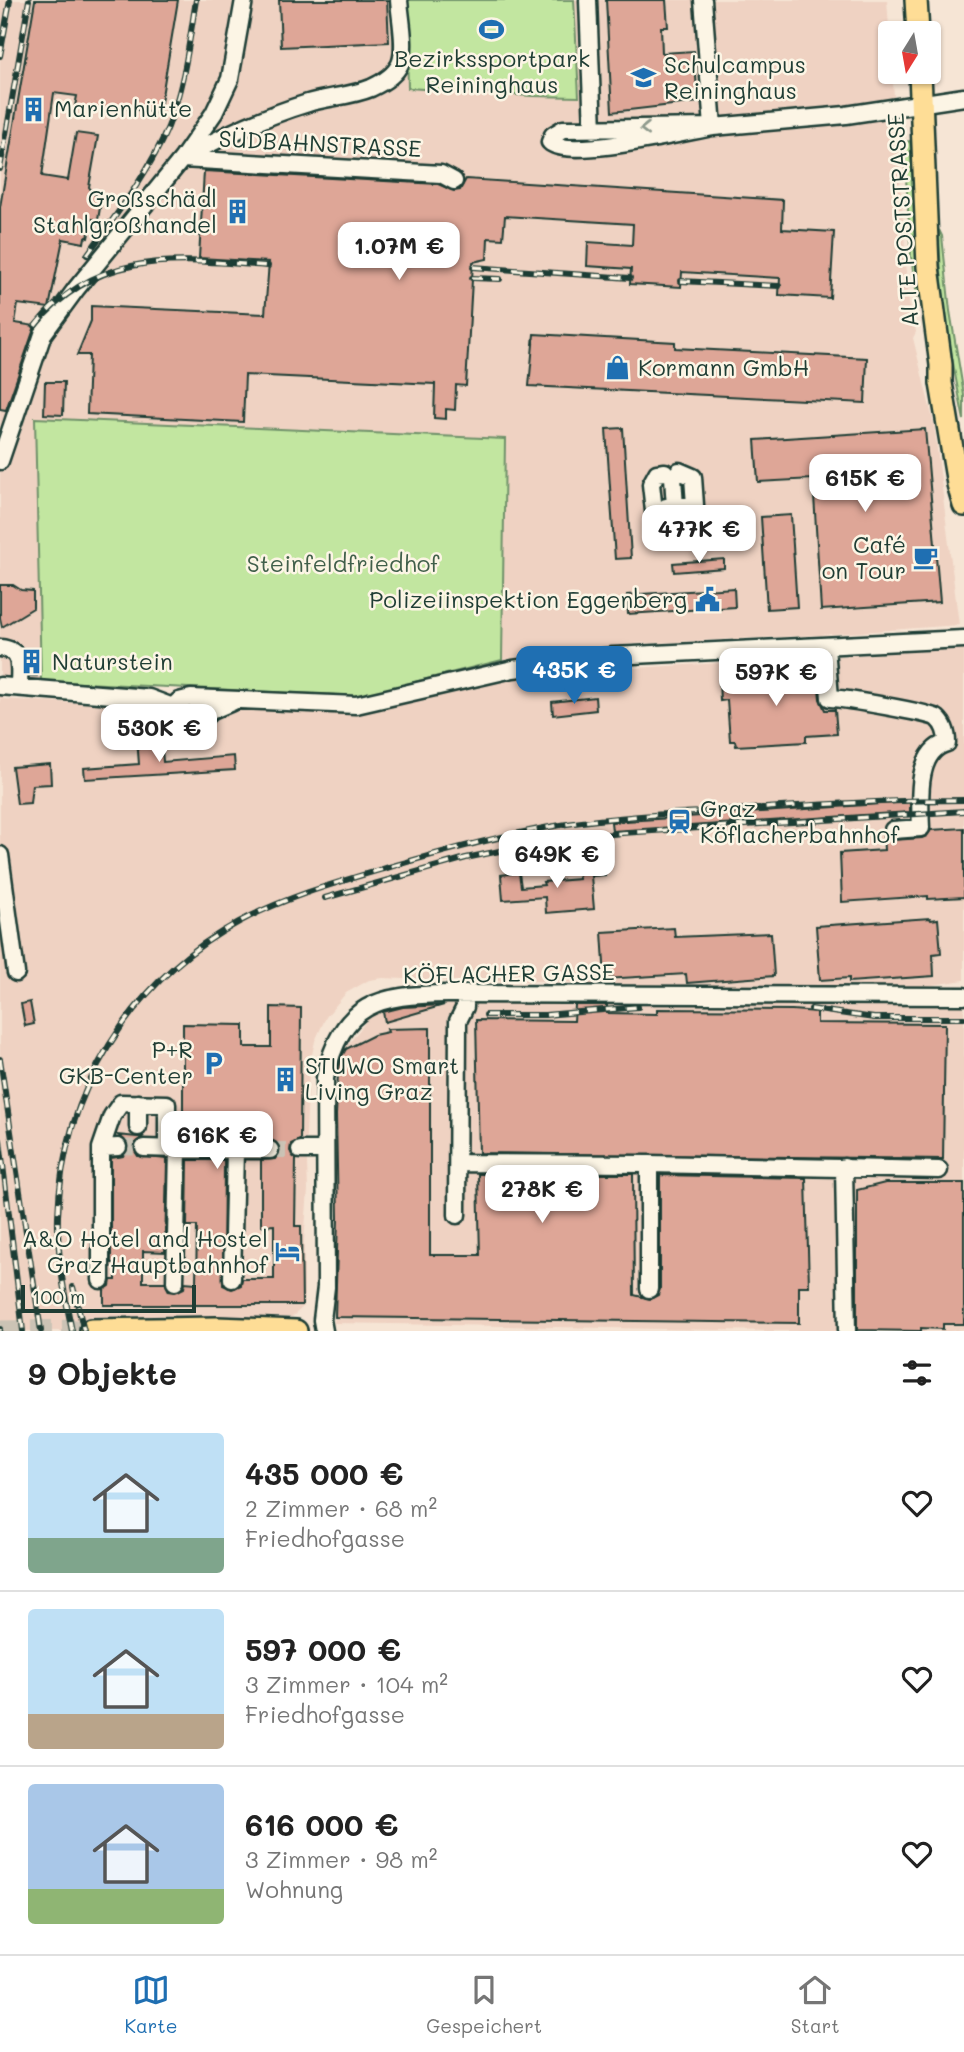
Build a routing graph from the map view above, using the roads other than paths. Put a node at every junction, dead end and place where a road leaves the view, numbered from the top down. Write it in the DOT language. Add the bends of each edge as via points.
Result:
graph roads {
  1 [pos="244,0"];
  2 [pos="399,0"];
  3 [pos="587,0"];
  4 [pos="704,0"];
  5 [pos="916,0"];
  6 [pos="917,21"];
  7 [pos="920,84"];
  8 [pos="964,97"];
  9 [pos="920,103"];
  10 [pos="713,127"];
  11 [pos="593,130"];
  12 [pos="182,159"];
  13 [pos="454,181"];
  14 [pos="941,365"];
  15 [pos="964,454"];
  16 [pos="0,461"];
  17 [pos="673,468"];
  18 [pos="695,505"];
  19 [pos="964,505"];
  20 [pos="675,506"];
  21 [pos="653,508"];
  22 [pos="677,537"];
  23 [pos="964,639"];
  24 [pos="826,647"];
  25 [pos="0,648"];
  26 [pos="0,686"];
  27 [pos="19,687"];
  28 [pos="235,701"];
  29 [pos="173,707"];
  30 [pos="893,830"];
  31 [pos="0,855"];
  32 [pos="16,973"];
  33 [pos="465,994"];
  34 [pos="959,995"];
  35 [pos="138,1103"];
  36 [pos="199,1124"];
  37 [pos="228,1124"];
  38 [pos="138,1127"];
  39 [pos="101,1147"];
  40 [pos="118,1147"];
  41 [pos="144,1148"];
  42 [pos="173,1149"];
  43 [pos="198,1149"];
  44 [pos="232,1150"];
  45 [pos="270,1150"];
  46 [pos="300,1150"];
  47 [pos="325,1150"];
  48 [pos="458,1163"];
  49 [pos="649,1164"];
  50 [pos="844,1167"];
  51 [pos="939,1170"];
  52 [pos="457,1216"];
  53 [pos="232,1279"];
  54 [pos="101,1280"];
  55 [pos="175,1282"];
  56 [pos="649,1289"];
  57 [pos="91,1330"];
  58 [pos="296,1331"];
  59 [pos="324,1331"];
  60 [pos="847,1331"];
  1 -- 12 [label="street, SÜDBAHNSTRASSE" via="230,79 214,113"];
  2 -- 12 [label="street, SÜDBAHNSTRASSE" via="403,52 394,73 370,88 281,111"];
  3 -- 11 [label="street"];
  4 -- 10 [label="street"];
  5 -- 6 [label="main road"];
  7 -- 9 [label="main road, ALTE POSTSTRASSE"];
  8 -- 9 [label="street"];
  9 -- 10 [label="street"];
  9 -- 14 [label="main road, ALTE POSTSTRASSE" via="928,267"];
  10 -- 11 [label="street, one-way"];
  10 -- 11 [label="street" via="578,149 550,142 563,129"];
  12 -- 13 [label="street, SÜDBAHNSTRASSE" via="441,174"];
  12 -- 16 [label="street, SÜDBAHNSTRASSE" via="43,334"];
  14 -- 15 [label="main road, ALTE POSTSTRASSE" via="955,393"];
  14 -- 19 [label="main road, ALTE POSTSTRASSE"];
  17 -- 18 [label="street" via="693,477"];
  17 -- 20 [label="street"];
  17 -- 21 [label="street" via="657,472 652,479"];
  18 -- 20 [label="street"];
  18 -- 22 [label="street" via="692,531"];
  20 -- 21 [label="street"];
  20 -- 22 [label="street"];
  21 -- 22 [label="street" via="660,534"];
  23 -- 24 [label="street"];
  24 -- 28 [label="street" via="613,656 513,669 356,705"];
  24 -- 30 [label="street" via="830,698 930,714 946,732 947,743 934,751 923,773 921,828"];
  25 -- 27 [label="street" via="17,655"];
  26 -- 27 [label="street"];
  27 -- 29 [label="street" via="149,698"];
  28 -- 29 [label="street" via="183,698"];
  28 -- 29 [label="street" via="211,711 197,724 180,719"];
  31 -- 32 [label="street"];
  33 -- 34 [label="street, KÖFLACHER GASSE"];
  33 -- 47 [label="street, KÖFLACHER GASSE" via="406,995 378,1001 344,1028 325,1078"];
  33 -- 48 [label="street" via="458,1021"];
  35 -- 38 [label="street"];
  35 -- 39 [label="street" via="121,1102"];
  35 -- 42 [label="street" via="167,1104"];
  36 -- 43 [label="street"];
  37 -- 44 [label="street"];
  39 -- 40 [label="street"];
  39 -- 54 [label="street"];
  41 -- 42 [label="street"];
  42 -- 43 [label="street"];
  42 -- 55 [label="street"];
  43 -- 44 [label="street"];
  44 -- 45 [label="street"];
  44 -- 53 [label="street"];
  46 -- 47 [label="street"];
  47 -- 59 [label="street, KÖFLACHER GASSE"];
  48 -- 49 [label="street"];
  48 -- 52 [label="street"];
  49 -- 50 [label="street"];
  49 -- 56 [label="street"];
  50 -- 51 [label="street"];
  50 -- 60 [label="street"];
  57 -- 58 [label="main road"];
}
